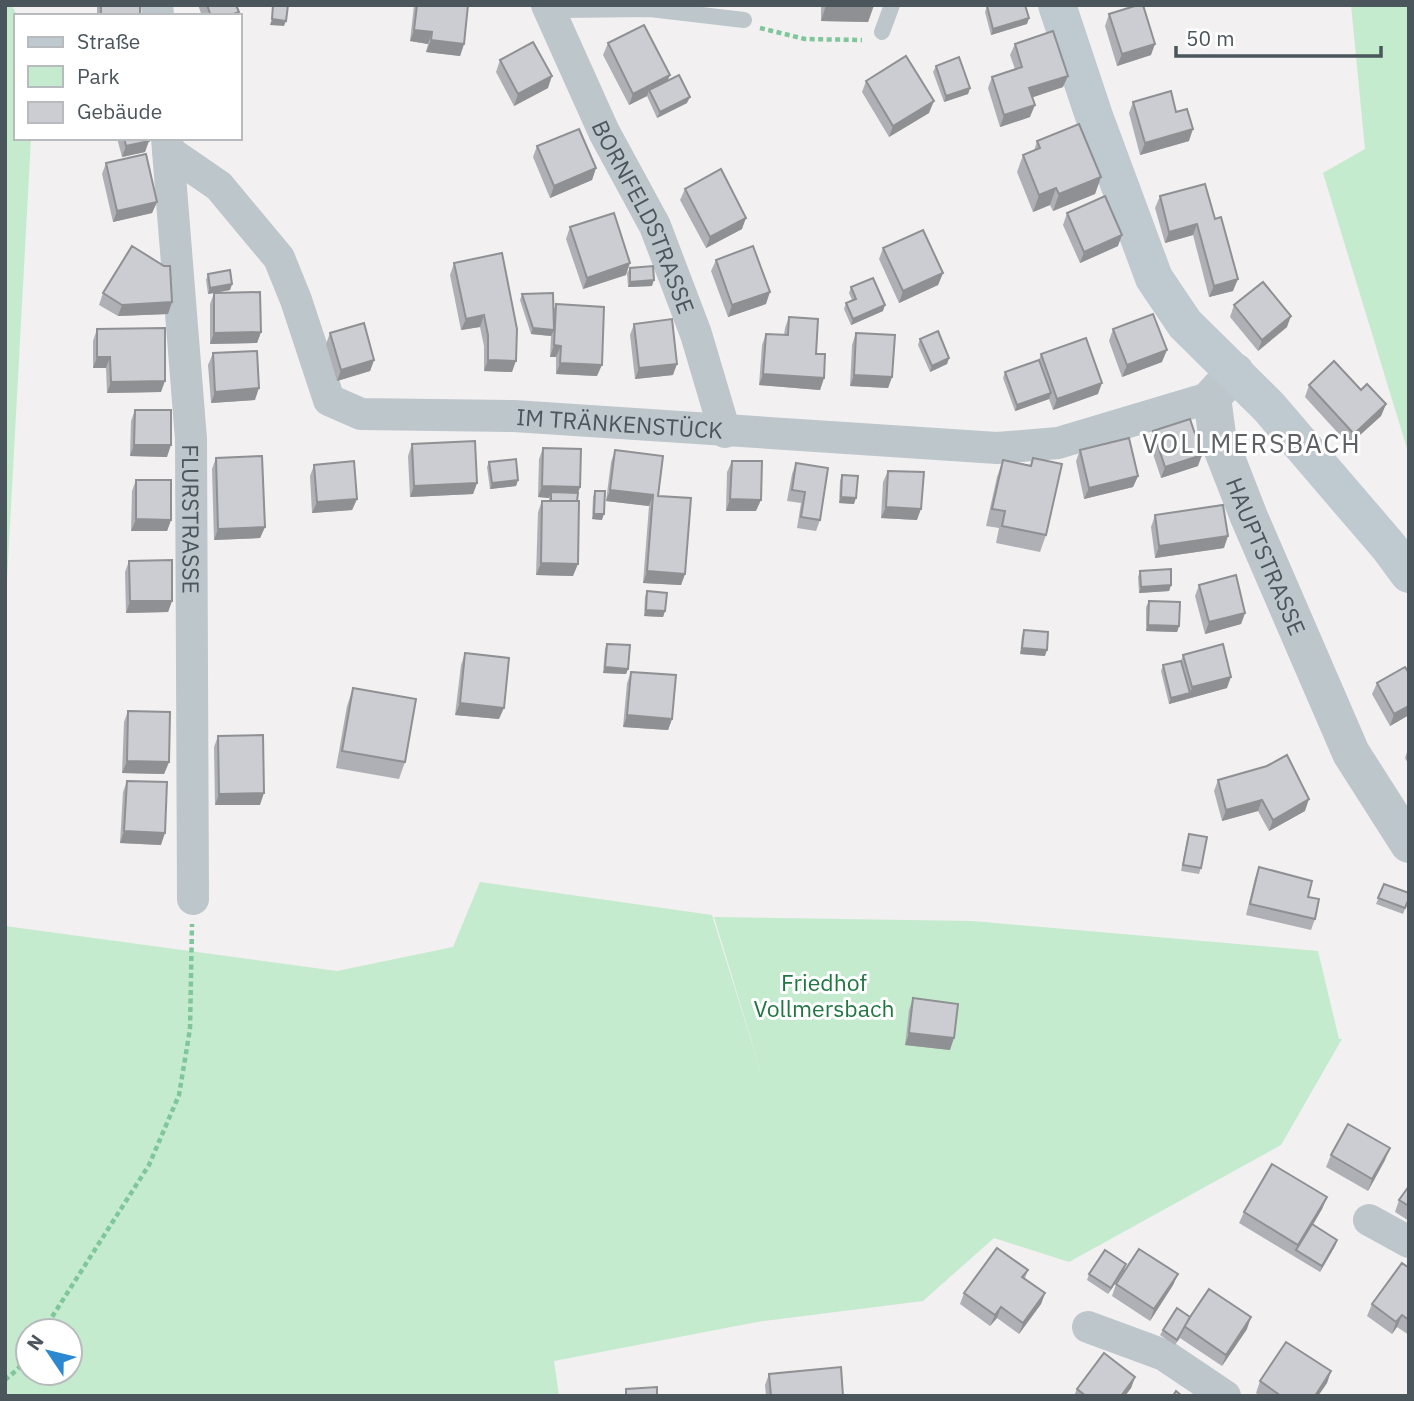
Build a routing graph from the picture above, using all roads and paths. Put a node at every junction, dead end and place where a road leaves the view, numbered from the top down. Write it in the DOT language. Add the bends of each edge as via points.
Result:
graph roads {
  1 [pos="547,5"];
  2 [pos="554,5"];
  3 [pos="892,5"];
  4 [pos="1057,5"];
  5 [pos="744,20"];
  6 [pos="882,32"];
  7 [pos="168,144"];
  8 [pos="1223,384"];
  9 [pos="725,432"];
  10 [pos="1409,574"];
  11 [pos="1409,844"];
  12 [pos="192,899"];
  13 [pos="1369,1220"];
  14 [pos="1409,1242"];
  15 [pos="52,1317"];
  16 [pos="1088,1327"];
  17 [pos="1225,1396"];
  1 -- 9 [label="street, BORNFELDSTRASSE" via="604,132 655,226 696,334"];
  2 -- 5 [label="lane" via="561,10 650,9"];
  3 -- 6 [label="lane"];
  4 -- 8 [label="main road" via="1154,278"];
  5 -- 6 [label="path" via="805,39 877,40"];
  7 -- 9 [label="street, IM TRÄNKENSTÜCK" via="219,186 279,258 328,400 361,414 514,416"];
  7 -- 12 [label="street, FLURSTRASSE" via="191,439"];
  8 -- 9 [label="street, IM TRÄNKENSTÜCK" via="1058,443 997,448"];
  8 -- 10 [label="main road" via="1269,407"];
  8 -- 11 [label="street, HAUPTSTRASSE" via="1217,435 1249,517 1346,741"];
  12 -- 15 [label="path" via="190,1029 179,1096 149,1165"];
  13 -- 14 [label="street"];
  16 -- 17 [label="street" via="1164,1355"];
}
